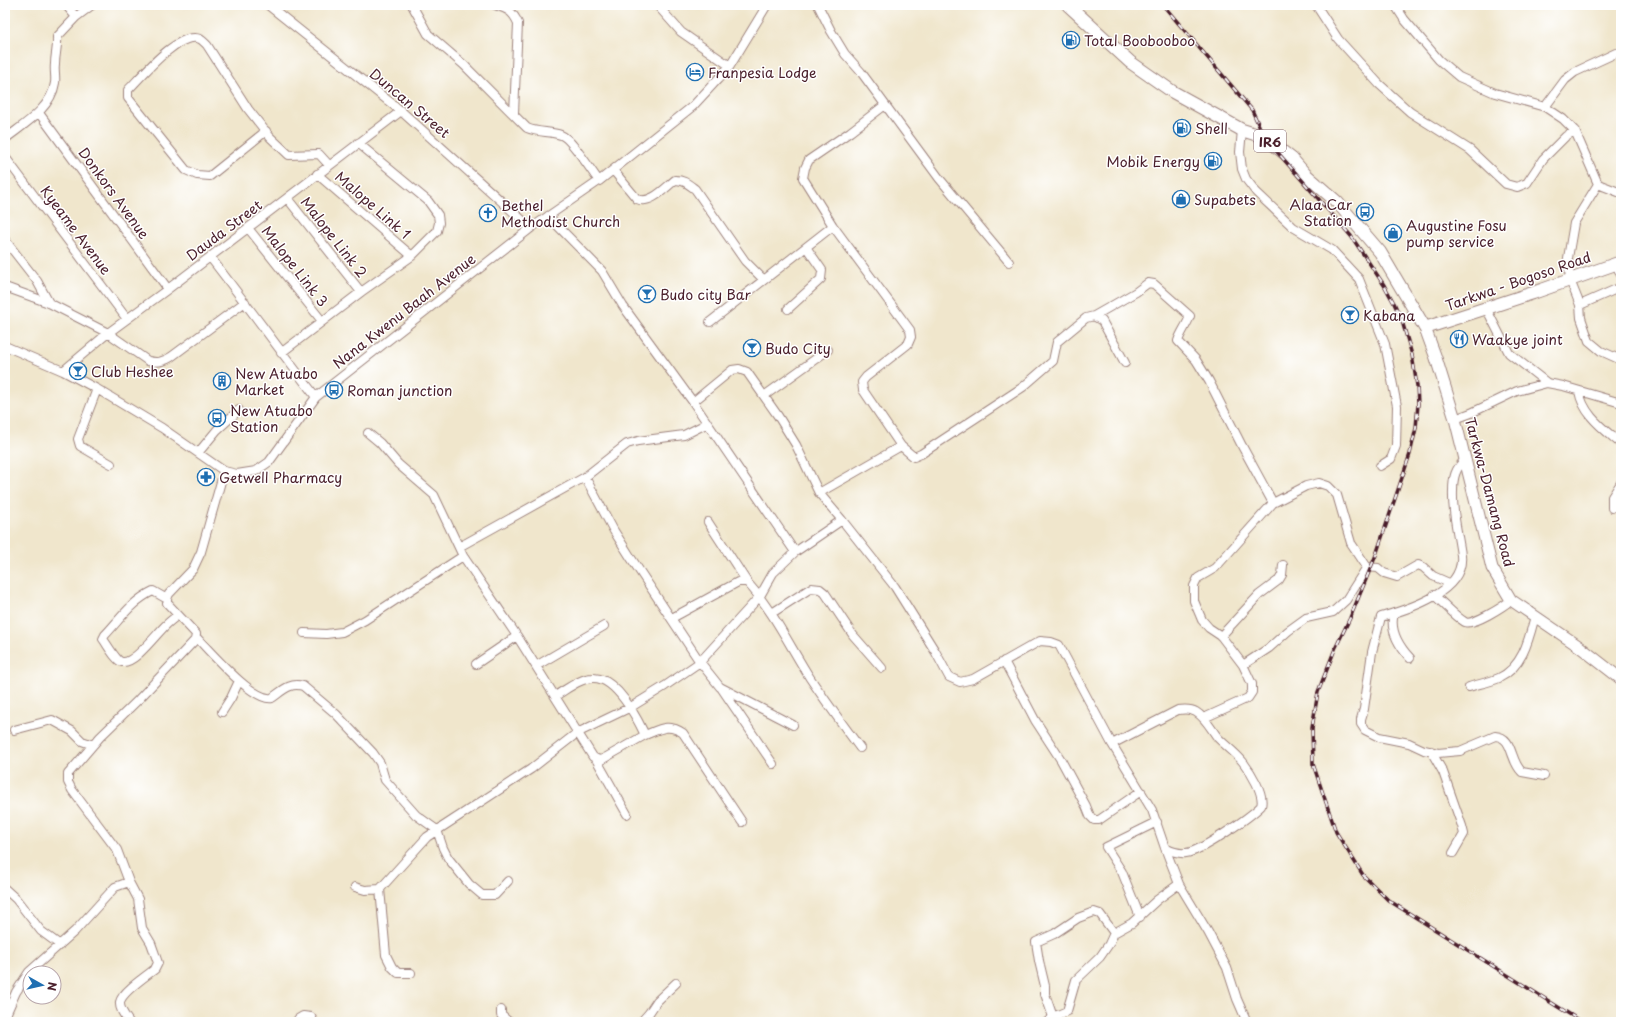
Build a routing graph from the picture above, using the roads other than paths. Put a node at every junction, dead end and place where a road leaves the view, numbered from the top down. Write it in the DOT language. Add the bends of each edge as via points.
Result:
graph roads {
  1 [pos="66,5"];
  2 [pos="92,5"];
  3 [pos="268,5"];
  4 [pos="495,5"];
  5 [pos="657,5"];
  6 [pos="767,5"];
  7 [pos="818,5"];
  8 [pos="1068,5"];
  9 [pos="1316,5"];
  10 [pos="1395,5"];
  11 [pos="414,6"];
  12 [pos="76,17"];
  13 [pos="1616,53"];
  14 [pos="730,66"];
  15 [pos="885,105"];
  16 [pos="1545,107"];
  17 [pos="401,110"];
  18 [pos="39,113"];
  19 [pos="514,113"];
  20 [pos="1242,130"];
  21 [pos="266,131"];
  22 [pos="1575,131"];
  23 [pos="5,139"];
  24 [pos="358,143"];
  25 [pos="5,157"];
  26 [pos="328,165"];
  27 [pos="613,170"];
  28 [pos="317,174"];
  29 [pos="599,181"];
  30 [pos="1598,184"];
  31 [pos="1621,193"];
  32 [pos="287,198"];
  33 [pos="548,216"];
  34 [pos="833,226"];
  35 [pos="248,228"];
  36 [pos="531,228"];
  37 [pos="5,240"];
  38 [pos="806,247"];
  39 [pos="412,256"];
  40 [pos="210,257"];
  41 [pos="1009,262"];
  42 [pos="1619,267"];
  43 [pos="764,280"];
  44 [pos="1570,280"];
  45 [pos="5,287"];
  46 [pos="1621,287"];
  47 [pos="168,289"];
  48 [pos="360,292"];
  49 [pos="245,302"];
  50 [pos="49,303"];
  51 [pos="1580,306"];
  52 [pos="1486,308"];
  53 [pos="788,309"];
  54 [pos="1094,316"];
  55 [pos="126,319"];
  56 [pos="322,321"];
  57 [pos="710,322"];
  58 [pos="1425,328"];
  59 [pos="108,333"];
  60 [pos="5,346"];
  61 [pos="828,350"];
  62 [pos="281,353"];
  63 [pos="1621,360"];
  64 [pos="1126,363"];
  65 [pos="63,371"];
  66 [pos="1547,383"];
  67 [pos="98,390"];
  68 [pos="1580,391"];
  69 [pos="764,396"];
  70 [pos="316,397"];
  71 [pos="693,402"];
  72 [pos="1621,403"];
  73 [pos="240,410"];
  74 [pos="1455,419"];
  75 [pos="708,422"];
  76 [pos="368,433"];
  77 [pos="1621,444"];
  78 [pos="901,446"];
  79 [pos="198,453"];
  80 [pos="1466,459"];
  81 [pos="111,464"];
  82 [pos="1380,466"];
  83 [pos="224,471"];
  84 [pos="585,478"];
  85 [pos="1621,483"];
  86 [pos="819,493"];
  87 [pos="1273,503"];
  88 [pos="1612,508"];
  89 [pos="842,520"];
  90 [pos="708,522"];
  91 [pos="459,547"];
  92 [pos="795,552"];
  93 [pos="463,556"];
  94 [pos="1283,565"];
  95 [pos="1367,567"];
  96 [pos="746,582"];
  97 [pos="1449,583"];
  98 [pos="760,596"];
  99 [pos="1434,596"];
  100 [pos="167,599"];
  101 [pos="1511,600"];
  102 [pos="772,613"];
  103 [pos="1394,613"];
  104 [pos="178,615"];
  105 [pos="1535,616"];
  106 [pos="672,618"];
  107 [pos="604,626"];
  108 [pos="304,633"];
  109 [pos="517,636"];
  110 [pos="1221,636"];
  111 [pos="196,637"];
  112 [pos="1410,658"];
  113 [pos="1004,661"];
  114 [pos="700,662"];
  115 [pos="476,664"];
  116 [pos="1243,665"];
  117 [pos="536,666"];
  118 [pos="882,668"];
  119 [pos="1621,679"];
  120 [pos="239,681"];
  121 [pos="720,687"];
  122 [pos="1469,687"];
  123 [pos="554,696"];
  124 [pos="631,707"];
  125 [pos="222,712"];
  126 [pos="1204,718"];
  127 [pos="793,726"];
  128 [pos="14,730"];
  129 [pos="577,733"];
  130 [pos="646,735"];
  131 [pos="1112,744"];
  132 [pos="93,745"];
  133 [pos="860,748"];
  134 [pos="1431,751"];
  135 [pos="596,759"];
  136 [pos="773,764"];
  137 [pos="1544,776"];
  138 [pos="1141,791"];
  139 [pos="627,814"];
  140 [pos="742,822"];
  141 [pos="1158,822"];
  142 [pos="437,830"];
  143 [pos="1165,848"];
  144 [pos="1453,853"];
  145 [pos="129,882"];
  146 [pos="508,882"];
  147 [pos="1179,884"];
  148 [pos="355,887"];
  149 [pos="5,889"];
  150 [pos="380,889"];
  151 [pos="1140,917"];
  152 [pos="1114,933"];
  153 [pos="60,945"];
  154 [pos="411,973"];
  155 [pos="676,983"];
  156 [pos="501,1010"];
  157 [pos="5,1017"];
  158 [pos="1050,1020"];
  159 [pos="129,1022"];
  160 [pos="297,1022"];
  161 [pos="314,1022"];
  162 [pos="509,1022"];
  163 [pos="641,1022"];
  164 [pos="1247,1022"];
  1 -- 12 [label="street"];
  2 -- 12 [label="street"];
  3 -- 17 [label="street, Duncan Street"];
  4 -- 19 [label="street" via="513,14 518,23"];
  5 -- 14 [label="street" via="681,32"];
  6 -- 14 [label="street, Nana Kwenu Baah Avenue"];
  7 -- 15 [label="street" via="845,54"];
  8 -- 20 [label="main road, IR6" via="1130,62 1173,92"];
  9 -- 22 [label="street" via="1338,39 1379,84 1410,112 1470,150 1506,184 1517,187 1527,183 1543,159 1566,136"];
  10 -- 16 [label="street" via="1439,60 1459,77 1495,93"];
  11 -- 19 [label="street" via="428,34"];
  12 -- 18 [label="street" via="57,37 55,82 49,98"];
  13 -- 16 [label="street" via="1575,72 1565,80"];
  14 -- 27 [label="street, Nana Kwenu Baah Avenue" via="693,106"];
  15 -- 34 [label="street" via="809,160 805,168 803,178"];
  15 -- 41 [label="street" via="939,178"];
  16 -- 22 [label="street"];
  17 -- 24 [label="street, Dauda Street"];
  17 -- 36 [label="street, Duncan Street"];
  18 -- 23 [label="street"];
  18 -- 47 [label="street, Donkors Avenue"];
  19 -- 29 [label="street" via="527,128 535,132 567,137"];
  20 -- 58 [label="main road, IR6" via="1264,137 1292,159 1337,202 1380,252"];
  20 -- 82 [label="street" via="1240,152 1246,179 1293,227 1332,250 1359,280 1362,287 1385,344 1397,406 1396,446 1391,459"];
  21 -- 21 [label="street" via="248,109 207,45 200,39 192,38 181,42 166,52 128,90 128,98 186,170 197,175 210,176"];
  21 -- 26 [label="street" via="289,155 319,154"];
  22 -- 30 [label="street"];
  24 -- 26 [label="street, Dauda Street"];
  24 -- 39 [label="street" via="428,201 438,215 437,231"];
  25 -- 55 [label="street, Kyeame Avenue"];
  26 -- 28 [label="street, Dauda Street"];
  27 -- 29 [label="street, Nana Kwenu Baah Avenue"];
  27 -- 43 [label="street" via="637,199 642,201 648,201 675,180 681,180 695,189 746,261"];
  28 -- 32 [label="street, Dauda Street"];
  28 -- 39 [label="street, Malope Link 1"];
  29 -- 33 [label="street, Nana Kwenu Baah Avenue"];
  30 -- 31 [label="street"];
  30 -- 44 [label="street" via="1574,223 1568,258"];
  32 -- 35 [label="street, Dauda Street"];
  32 -- 48 [label="street, Malope Link 2"];
  33 -- 36 [label="street, Nana Kwenu Baah Avenue"];
  33 -- 71 [label="street" via="602,271 623,306"];
  34 -- 38 [label="street"];
  34 -- 78 [label="street" via="910,330 908,344 862,382 863,390"];
  35 -- 40 [label="street, Dauda Street"];
  35 -- 56 [label="street, Malope Link 3"];
  36 -- 70 [label="street, Nana Kwenu Baah Avenue"];
  37 -- 50 [label="street" via="37,281"];
  38 -- 43 [label="street"];
  38 -- 53 [label="street" via="822,270 821,279"];
  39 -- 48 [label="street"];
  40 -- 47 [label="street, Dauda Street"];
  40 -- 49 [label="street"];
  42 -- 44 [label="main road, Tarkwa - Bogoso Road"];
  43 -- 57 [label="street"];
  44 -- 51 [label="street"];
  44 -- 52 [label="main road, Tarkwa - Bogoso Road"];
  45 -- 50 [label="street"];
  46 -- 51 [label="street"];
  47 -- 55 [label="street, Dauda Street"];
  48 -- 56 [label="street"];
  49 -- 59 [label="street" via="164,361 148,361"];
  49 -- 62 [label="street"];
  50 -- 59 [label="street"];
  51 -- 63 [label="street" via="1581,318 1589,341 1601,351"];
  52 -- 58 [label="main road, Tarkwa - Bogoso Road"];
  52 -- 66 [label="street" via="1509,353"];
  54 -- 64 [label="street" via="1102,321"];
  54 -- 78 [label="street" via="1086,318 1058,342 1048,367 1023,387 914,457"];
  54 -- 87 [label="street" via="1148,283 1154,284 1190,316 1178,341 1196,360 1209,381"];
  55 -- 59 [label="street, Dauda Street"];
  56 -- 62 [label="street"];
  58 -- 74 [label="main road, Tarkwa-Damang Road"];
  59 -- 65 [label="street, Dauda Street"];
  60 -- 65 [label="street, Nana Kwenu Baah Avenue"];
  61 -- 69 [label="street"];
  62 -- 70 [label="street"];
  65 -- 67 [label="street, Nana Kwenu Baah Avenue"];
  66 -- 68 [label="street"];
  66 -- 74 [label="street" via="1517,391"];
  67 -- 79 [label="street, Nana Kwenu Baah Avenue"];
  67 -- 81 [label="street" via="78,439 80,446"];
  68 -- 72 [label="street"];
  68 -- 77 [label="street" via="1589,415"];
  69 -- 71 [label="street" via="746,372 739,369 732,370"];
  69 -- 86 [label="street" via="796,445"];
  70 -- 83 [label="street, Nana Kwenu Baah Avenue" via="262,468 237,474"];
  71 -- 75 [label="street"];
  73 -- 79 [label="street" via="217,430"];
  74 -- 80 [label="main road, Tarkwa-Damang Road"];
  75 -- 84 [label="street" via="684,435 627,444"];
  75 -- 92 [label="street"];
  76 -- 91 [label="street" via="398,464 434,495"];
  78 -- 86 [label="street"];
  79 -- 83 [label="street, Nana Kwenu Baah Avenue"];
  80 -- 97 [label="street" via="1455,471 1453,483 1452,503 1461,563 1459,572"];
  80 -- 101 [label="main road, Tarkwa-Damang Road" via="1492,568"];
  83 -- 100 [label="street" via="202,552 193,568"];
  84 -- 91 [label="street"];
  84 -- 106 [label="street" via="614,531"];
  85 -- 88 [label="street" via="1612,497"];
  86 -- 89 [label="street"];
  87 -- 95 [label="street" via="1306,486 1328,486 1337,495 1352,542"];
  87 -- 110 [label="street" via="1215,568 1198,578 1194,586 1194,601 1202,620"];
  89 -- 92 [label="street"];
  89 -- 113 [label="street" via="895,588 949,677 960,682 973,679"];
  90 -- 96 [label="street"];
  91 -- 93 [label="street"];
  92 -- 98 [label="street" via="772,573"];
  93 -- 108 [label="street" via="366,620 342,632"];
  93 -- 109 [label="street"];
  94 -- 110 [label="street" via="1279,580 1259,595"];
  95 -- 97 [label="street" via="1378,568 1397,577 1418,566"];
  95 -- 116 [label="street" via="1346,600 1332,612 1306,618"];
  96 -- 98 [label="street"];
  96 -- 106 [label="street" via="738,582"];
  97 -- 99 [label="street"];
  98 -- 102 [label="street"];
  98 -- 114 [label="street"];
  99 -- 101 [label="street" via="1464,622 1470,623 1496,612"];
  99 -- 103 [label="street" via="1402,612"];
  100 -- 104 [label="street" via="167,603"];
  100 -- 104 [label="street" via="154,591 141,598 133,603 103,639 118,659 125,662 137,656 165,625"];
  101 -- 105 [label="main road, Tarkwa-Damang Road"];
  102 -- 118 [label="street" via="811,588 820,589 853,635"];
  102 -- 133 [label="street" via="810,678"];
  103 -- 112 [label="street" via="1392,625 1397,640"];
  103 -- 134 [label="street" via="1381,617 1378,626 1361,724 1365,730 1379,737 1409,743"];
  104 -- 111 [label="street"];
  105 -- 119 [label="main road, Tarkwa-Damang Road"];
  105 -- 122 [label="street" via="1523,655 1511,670 1499,678"];
  106 -- 114 [label="street"];
  107 -- 117 [label="street"];
  109 -- 115 [label="street"];
  109 -- 117 [label="street"];
  110 -- 116 [label="street"];
  111 -- 120 [label="street"];
  111 -- 132 [label="street"];
  113 -- 131 [label="street" via="1040,641 1058,646"];
  113 -- 138 [label="street" via="1035,720 1061,760 1094,820 1099,820"];
  114 -- 121 [label="street"];
  114 -- 124 [label="street"];
  116 -- 126 [label="street" via="1252,684 1252,692 1248,698"];
  117 -- 123 [label="street"];
  120 -- 125 [label="street"];
  120 -- 142 [label="street" via="268,699 290,685 303,686 336,714 373,753 392,789 416,815"];
  121 -- 127 [label="street"];
  121 -- 136 [label="street"];
  123 -- 124 [label="street" via="583,680 594,678 611,685"];
  123 -- 129 [label="street"];
  124 -- 129 [label="street"];
  124 -- 130 [label="street"];
  126 -- 131 [label="street" via="1195,711 1178,710"];
  126 -- 143 [label="street" via="1218,738 1242,761 1261,792 1263,802 1255,812 1230,830 1195,850 1182,853"];
  128 -- 132 [label="street" via="52,720 72,731 82,741"];
  129 -- 135 [label="street" via="592,757"];
  129 -- 142 [label="street" via="531,769"];
  130 -- 135 [label="street" via="603,759"];
  130 -- 140 [label="street" via="665,727 676,728 683,733"];
  131 -- 138 [label="street"];
  132 -- 145 [label="street" via="68,774 68,782 117,850"];
  134 -- 137 [label="street" via="1460,751 1500,736 1508,742 1519,769 1524,773"];
  134 -- 144 [label="street" via="1443,772 1464,834"];
  135 -- 139 [label="street"];
  138 -- 141 [label="street"];
  141 -- 143 [label="street"];
  141 -- 151 [label="street" via="1106,847 1122,872"];
  142 -- 146 [label="street" via="448,858 469,884 482,895 495,895"];
  142 -- 150 [label="street" via="426,838"];
  143 -- 147 [label="street"];
  145 -- 153 [label="street" via="115,887"];
  145 -- 159 [label="street" via="138,899 142,928 158,963 155,969 123,995 120,1003 122,1014"];
  147 -- 151 [label="street"];
  147 -- 164 [label="street" via="1227,968"];
  148 -- 150 [label="street" via="365,890"];
  149 -- 153 [label="street" via="41,931"];
  150 -- 154 [label="street" via="386,955 398,973"];
  151 -- 152 [label="street"];
  152 -- 158 [label="street" via="1100,956 1076,980 1067,1012"];
  152 -- 158 [label="street" via="1100,914 1094,912 1078,918 1036,942"];
  153 -- 157 [label="street" via="30,972 16,992"];
  155 -- 163 [label="street" via="657,1001"];
  156 -- 162 [label="street" via="501,1015"];
  160 -- 161 [label="street" via="303,1016 311,1017"];
}
